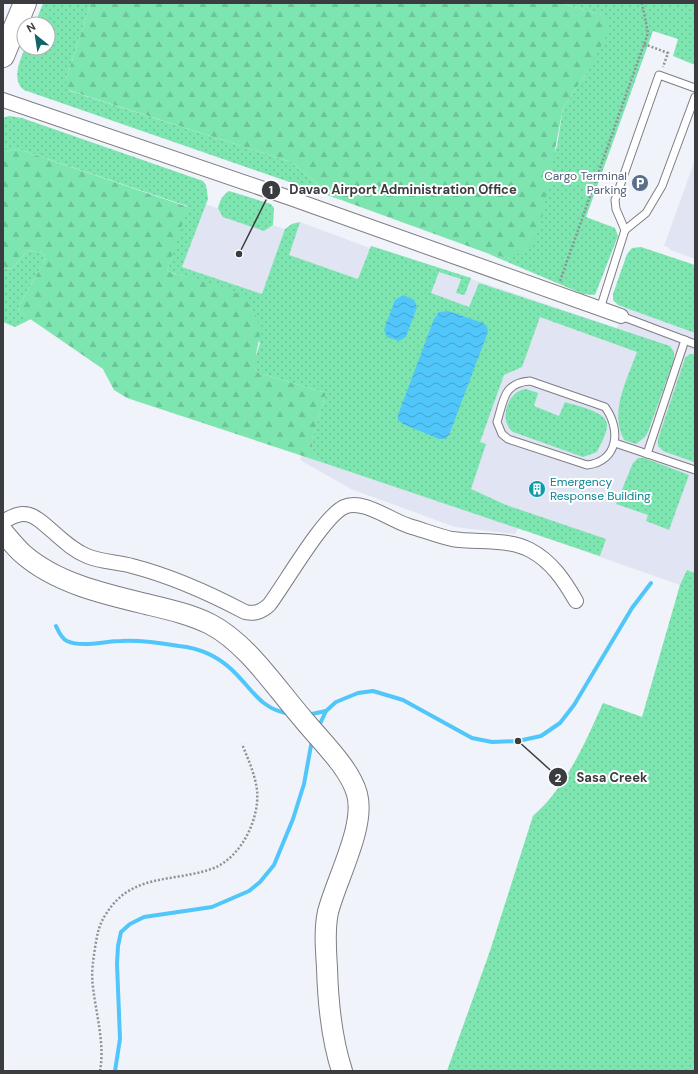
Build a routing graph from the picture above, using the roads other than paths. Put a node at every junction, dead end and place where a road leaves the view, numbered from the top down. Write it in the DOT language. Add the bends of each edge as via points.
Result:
graph roads {
  1 [pos="26,3"];
  2 [pos="3,56"];
  3 [pos="695,88"];
  4 [pos="695,97"];
  5 [pos="3,100"];
  6 [pos="625,230"];
  7 [pos="600,309"];
  8 [pos="621,316"];
  9 [pos="685,340"];
  10 [pos="695,344"];
  11 [pos="615,443"];
  12 [pos="647,454"];
  13 [pos="695,470"];
  14 [pos="3,522"];
  15 [pos="3,532"];
  16 [pos="576,601"];
  17 [pos="342,1071"];
  1 -- 2 [label="highway"];
  3 -- 6 [label="lane" via="659,75 615,200"];
  4 -- 6 [label="lane" via="662,186 646,213"];
  5 -- 7 [label="street"];
  6 -- 7 [label="lane"];
  7 -- 8 [label="street"];
  8 -- 9 [label="lane"];
  9 -- 10 [label="lane"];
  9 -- 12 [label="lane"];
  11 -- 11 [label="lane" via="614,425 605,407 530,381 512,385 507,391 497,422 502,434 508,439 587,465 596,464"];
  11 -- 12 [label="lane"];
  12 -- 13 [label="lane"];
  14 -- 16 [label="street" via="23,513 31,515 71,548 88,556 167,577 254,614 263,611 269,605 332,516 343,507 352,504 362,505 406,525 452,539 509,544 529,549 556,571"];
  15 -- 17 [label="main road" via="22,553 39,566 93,590 197,618 232,638 328,749 351,781 357,793 359,815 328,913 326,931 333,1039"];
}
